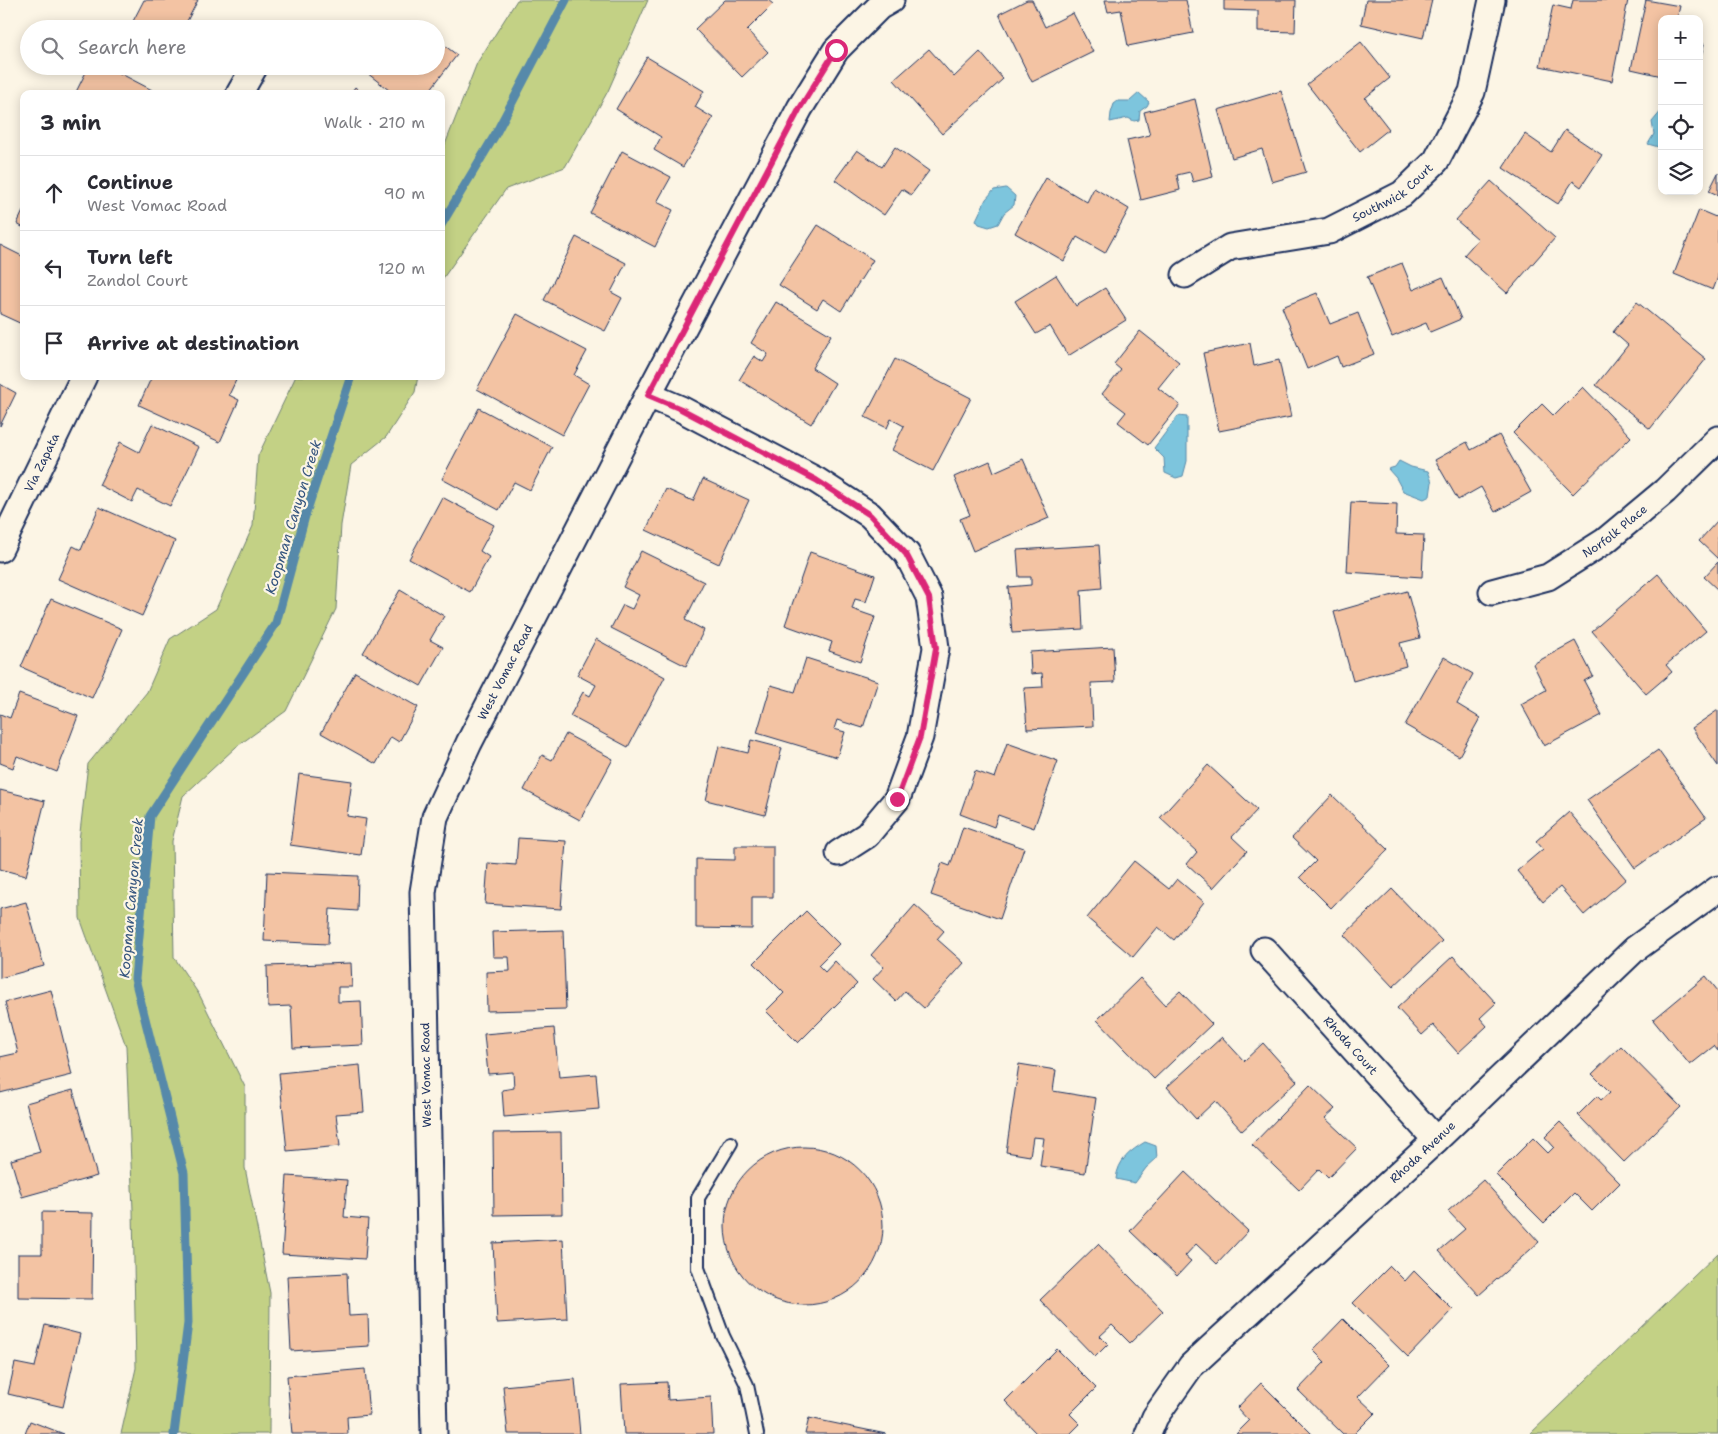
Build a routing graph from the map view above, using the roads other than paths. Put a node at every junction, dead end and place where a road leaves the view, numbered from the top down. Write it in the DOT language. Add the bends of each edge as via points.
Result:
graph roads {
  1 [pos="890,0"];
  2 [pos="1492,0"];
  3 [pos="250,75"];
  4 [pos="241,90"];
  5 [pos="1185,275"];
  6 [pos="82,380"];
  7 [pos="648,395"];
  8 [pos="1718,440"];
  9 [pos="0,549"];
  10 [pos="1492,592"];
  11 [pos="839,853"];
  12 [pos="1718,889"];
  13 [pos="1264,950"];
  14 [pos="1436,1140"];
  15 [pos="731,1143"];
  16 [pos="434,1434"];
  17 [pos="757,1434"];
  18 [pos="1148,1434"];
  1 -- 7 [label="street, West Vomac Road" via="836,50 800,108"];
  2 -- 5 [label="street, Southwick Court" via="1472,92 1436,161 1402,194 1329,231 1230,247"];
  3 -- 4 [label="street"];
  6 -- 9 [label="street, Via Zapata"];
  7 -- 11 [label="street" via="816,480 870,515 906,554 929,598 936,648 920,737 897,799 867,835"];
  7 -- 16 [label="street, West Vomac Road" via="469,743 435,817 423,892"];
  8 -- 10 [label="street, Norfolk Place" via="1665,491 1605,541 1548,577"];
  12 -- 14 [label="street, Rhoda Avenue" via="1635,949"];
  13 -- 14 [label="street, Rhoda Court"];
  14 -- 18 [label="street, Rhoda Avenue" via="1191,1366 1154,1417"];
  15 -- 17 [label="lane" via="698,1198 698,1268 723,1336 747,1385"];
}
